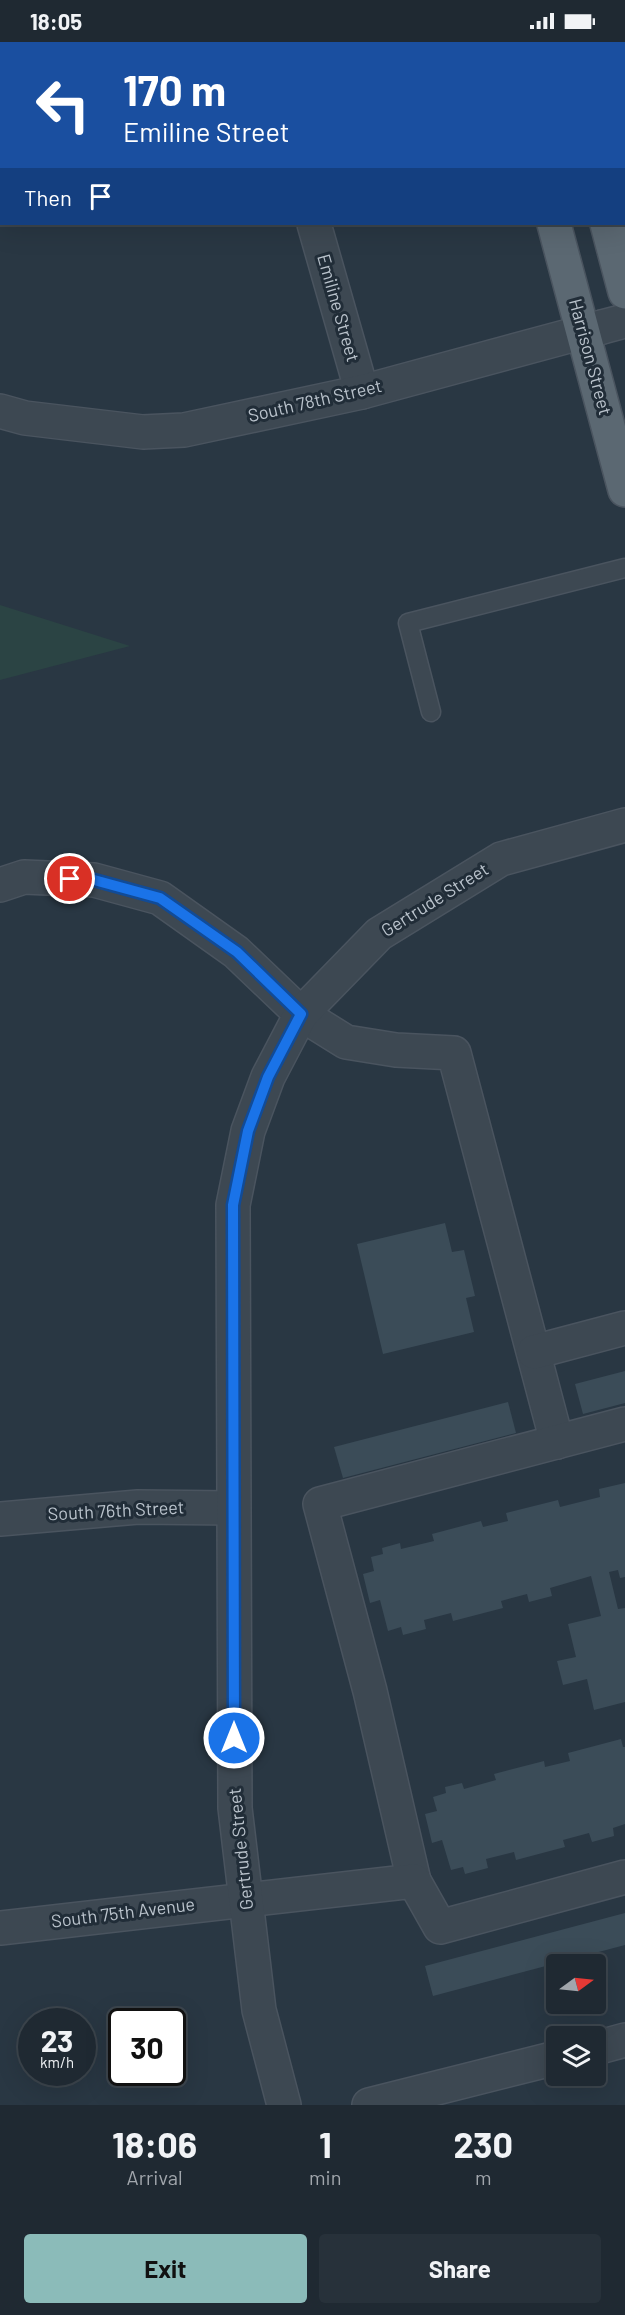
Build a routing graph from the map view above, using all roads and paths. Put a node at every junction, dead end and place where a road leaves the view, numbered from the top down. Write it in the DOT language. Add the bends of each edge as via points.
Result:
graph roads {
  1 [pos="314,225"];
  2 [pos="554,225"];
  3 [pos="606,225"];
  4 [pos="625,292"];
  5 [pos="604,327"];
  6 [pos="362,392"];
  7 [pos="0,411"];
  8 [pos="625,490"];
  9 [pos="625,568"];
  10 [pos="431,712"];
  11 [pos="625,825"];
  12 [pos="0,885"];
  13 [pos="301,1014"];
  14 [pos="625,1328"];
  15 [pos="534,1352"];
  16 [pos="625,1424"];
  17 [pos="557,1442"];
  18 [pos="232,1508"];
  19 [pos="0,1519"];
  20 [pos="625,1877"];
  21 [pos="414,1881"];
  22 [pos="245,1899"];
  23 [pos="0,1928"];
  24 [pos="625,2040"];
  25 [pos="606,2045"];
  26 [pos="546,2061"];
  27 [pos="284,2105"];
  28 [pos="369,2105"];
  1 -- 6 [label="street, Emiline Street"];
  2 -- 5 [label="main road, Harrison Street"];
  3 -- 4 [label="main road"];
  5 -- 6 [label="street, South 78th Street"];
  5 -- 8 [label="main road, Harrison Street"];
  6 -- 7 [label="street, South 78th Street" via="184,430 143,432 25,418"];
  9 -- 10 [label="lane" via="408,623"];
  11 -- 13 [label="street, Gertrude Street" via="501,860 379,934"];
  12 -- 13 [label="street" via="24,877 94,880 160,898 237,952"];
  13 -- 15 [label="street" via="346,1042 454,1053"];
  13 -- 18 [label="street, Gertrude Street" via="268,1077 248,1131 233,1205"];
  14 -- 15 [label="street"];
  15 -- 17 [label="street"];
  16 -- 17 [label="street"];
  17 -- 21 [label="street" via="320,1504 370,1691"];
  18 -- 19 [label="street, South 76th Street" via="138,1507"];
  18 -- 22 [label="street, Gertrude Street" via="234,1808"];
  20 -- 21 [label="street" via="441,1927"];
  21 -- 22 [label="street, South 75th Avenue"];
  22 -- 23 [label="street, South 75th Avenue"];
  22 -- 27 [label="street, Gertrude Street" via="259,2010"];
  24 -- 25 [label="street"];
  26 -- 28 [label="street"];
}
